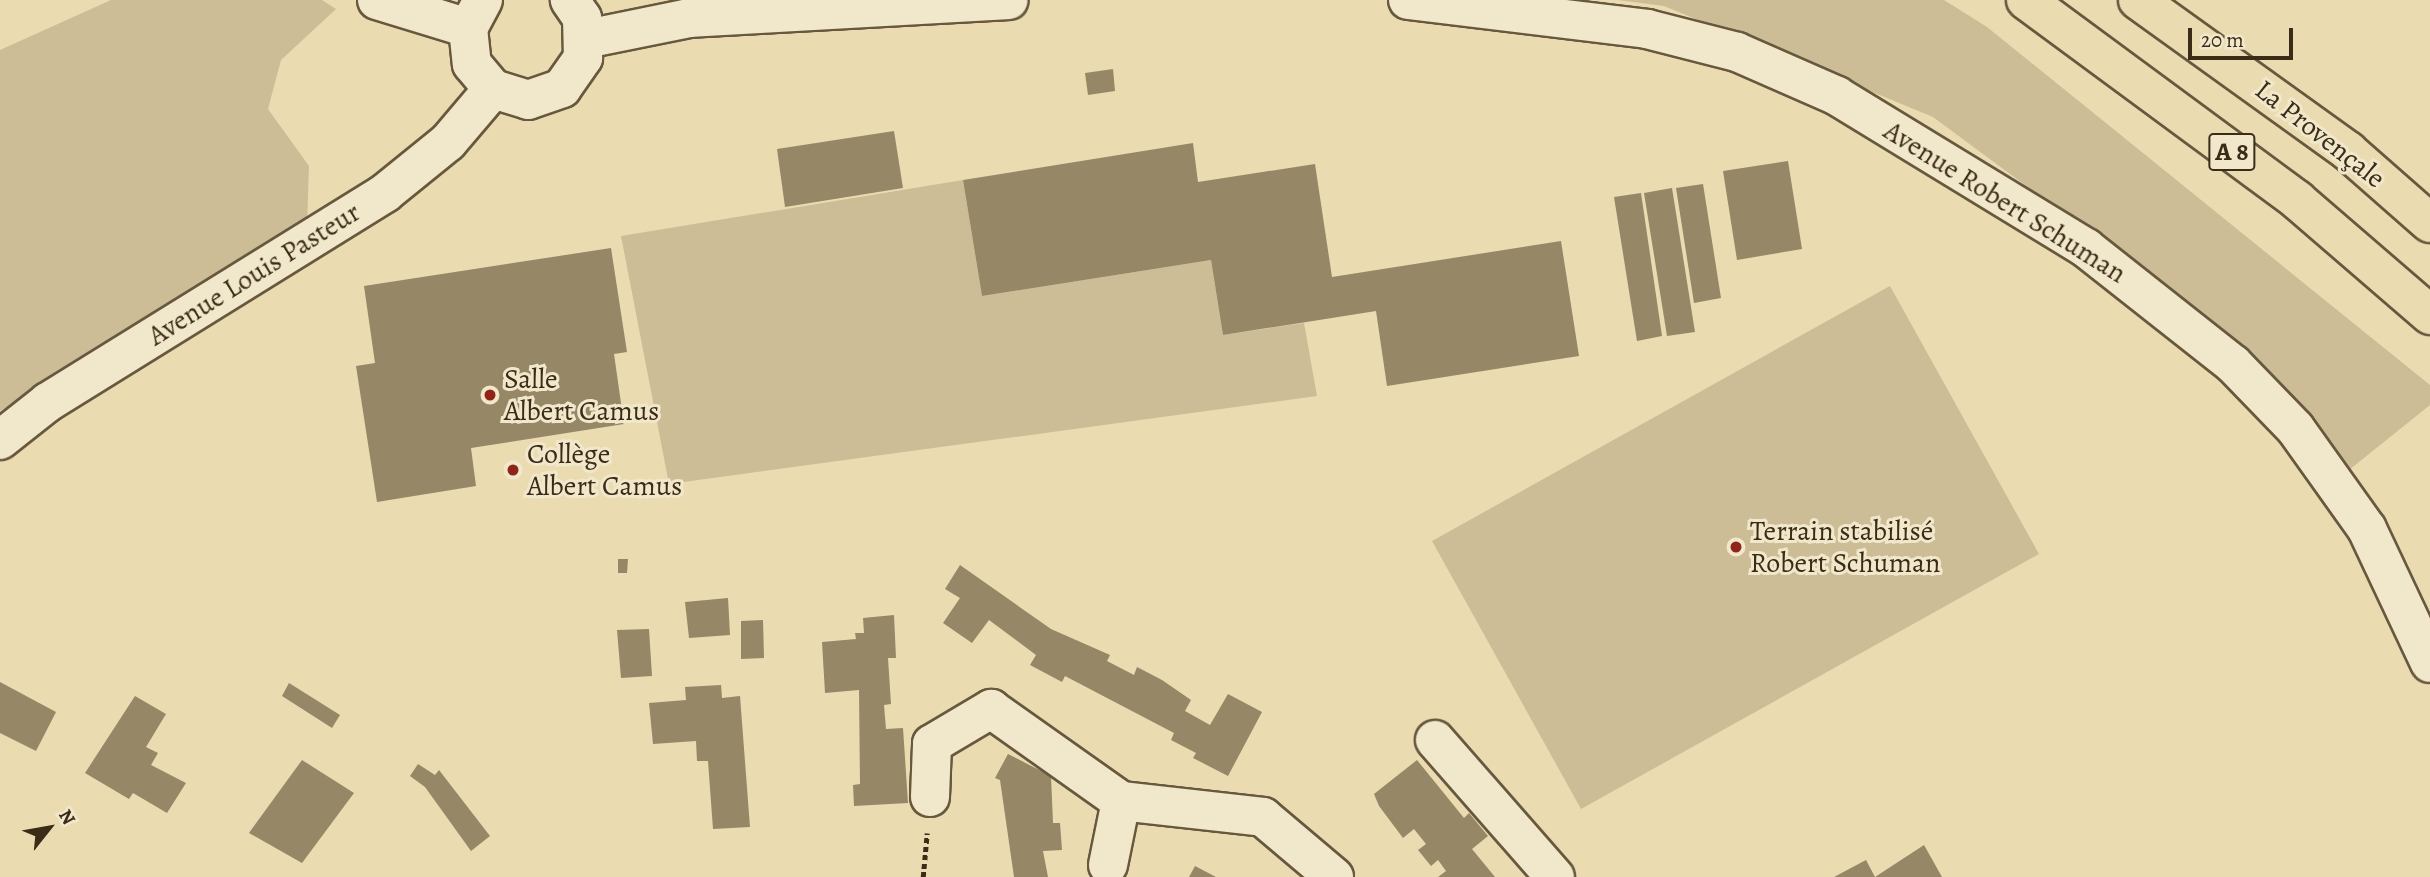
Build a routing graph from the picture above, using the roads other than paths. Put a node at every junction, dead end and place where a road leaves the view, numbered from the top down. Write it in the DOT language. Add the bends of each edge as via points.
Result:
graph roads {
  1 [pos="377,0"];
  2 [pos="570,0"];
  3 [pos="1008,0"];
  4 [pos="1408,0"];
  5 [pos="2026,0"];
  6 [pos="2138,0"];
  7 [pos="476,14"];
  8 [pos="586,39"];
  9 [pos="493,89"];
  10 [pos="2430,223"];
  11 [pos="2430,315"];
  12 [pos="0,440"];
  13 [pos="2430,663"];
  14 [pos="1435,740"];
  15 [pos="930,797"];
  16 [pos="1121,801"];
  17 [pos="1108,865"];
  18 [pos="1321,872"];
  19 [pos="1555,877"];
  1 -- 7 [label="street"];
  2 -- 8 [label="street"];
  3 -- 8 [label="street" via="688,18"];
  4 -- 13 [label="street, Avenue Robert Schuman" via="1647,29 1737,51 1837,96 2086,248 2233,364 2294,428 2367,529"];
  5 -- 11 [label="highway, A 8" via="2297,200"];
  6 -- 10 [label="highway, La Provençale / A 8" via="2347,151"];
  7 -- 9 [label="street" via="472,64"];
  8 -- 9 [label="street" via="575,75 562,88 528,100"];
  9 -- 12 [label="street, Avenue Louis Pasteur" via="448,142 385,193 48,402"];
  14 -- 19 [label="street"];
  15 -- 16 [label="street" via="932,744 991,709"];
  16 -- 17 [label="street"];
  16 -- 18 [label="street" via="1263,817"];
}
